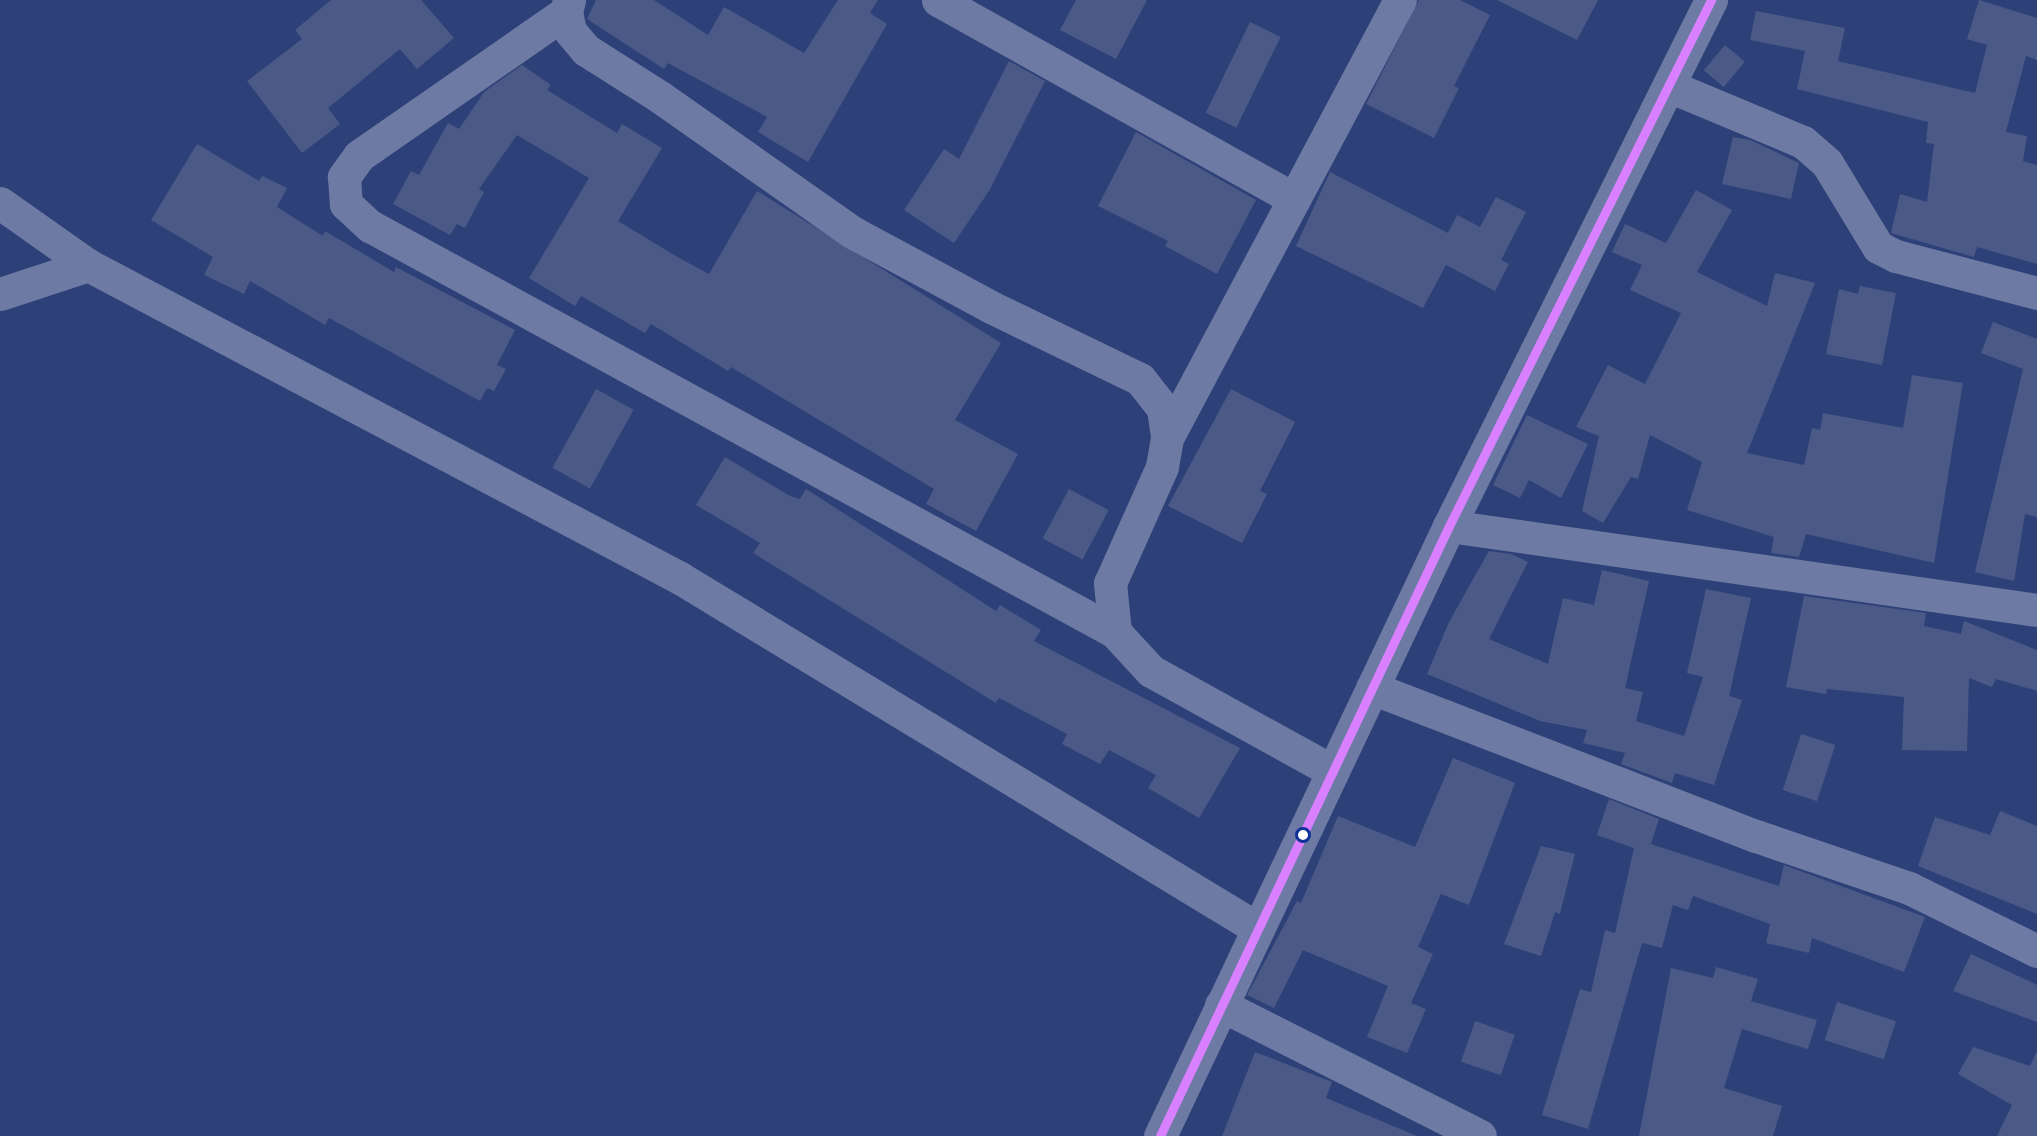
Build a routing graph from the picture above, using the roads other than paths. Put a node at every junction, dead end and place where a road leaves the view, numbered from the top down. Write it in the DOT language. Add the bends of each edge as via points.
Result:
graph roads {
  1 [pos="938,0"];
  2 [pos="1400,0"];
  3 [pos="1711,0"];
  4 [pos="567,6"];
  5 [pos="1669,87"];
  6 [pos="1294,199"];
  7 [pos="0,203"];
  8 [pos="88,265"];
  9 [pos="2037,293"];
  10 [pos="0,294"];
  11 [pos="1167,438"];
  12 [pos="1449,526"];
  13 [pos="2037,610"];
  14 [pos="1114,632"];
  15 [pos="1372,688"];
  16 [pos="1332,771"];
  17 [pos="1257,928"];
  18 [pos="2037,951"];
  19 [pos="1221,1005"];
  20 [pos="1160,1136"];
  21 [pos="1479,1136"];
  1 -- 6 [label="street"];
  2 -- 6 [label="street"];
  3 -- 5 [label="street"];
  4 -- 11 [label="street" via="570,31 586,50 852,232 991,307 1140,379 1163,408"];
  4 -- 14 [label="street" via="359,156 344,177 346,204 370,226"];
  5 -- 9 [label="street" via="1803,142 1827,163 1878,247 1896,256"];
  5 -- 12 [label="street"];
  6 -- 11 [label="street"];
  7 -- 8 [label="street"];
  8 -- 10 [label="street"];
  8 -- 17 [label="street" via="680,578"];
  11 -- 14 [label="street" via="1162,467 1110,583"];
  12 -- 13 [label="street"];
  12 -- 15 [label="street"];
  14 -- 16 [label="street" via="1151,671"];
  15 -- 16 [label="street"];
  15 -- 18 [label="street" via="1756,836 1909,888"];
  16 -- 17 [label="street"];
  17 -- 19 [label="street"];
  19 -- 20 [label="street"];
  19 -- 21 [label="street"];
}
